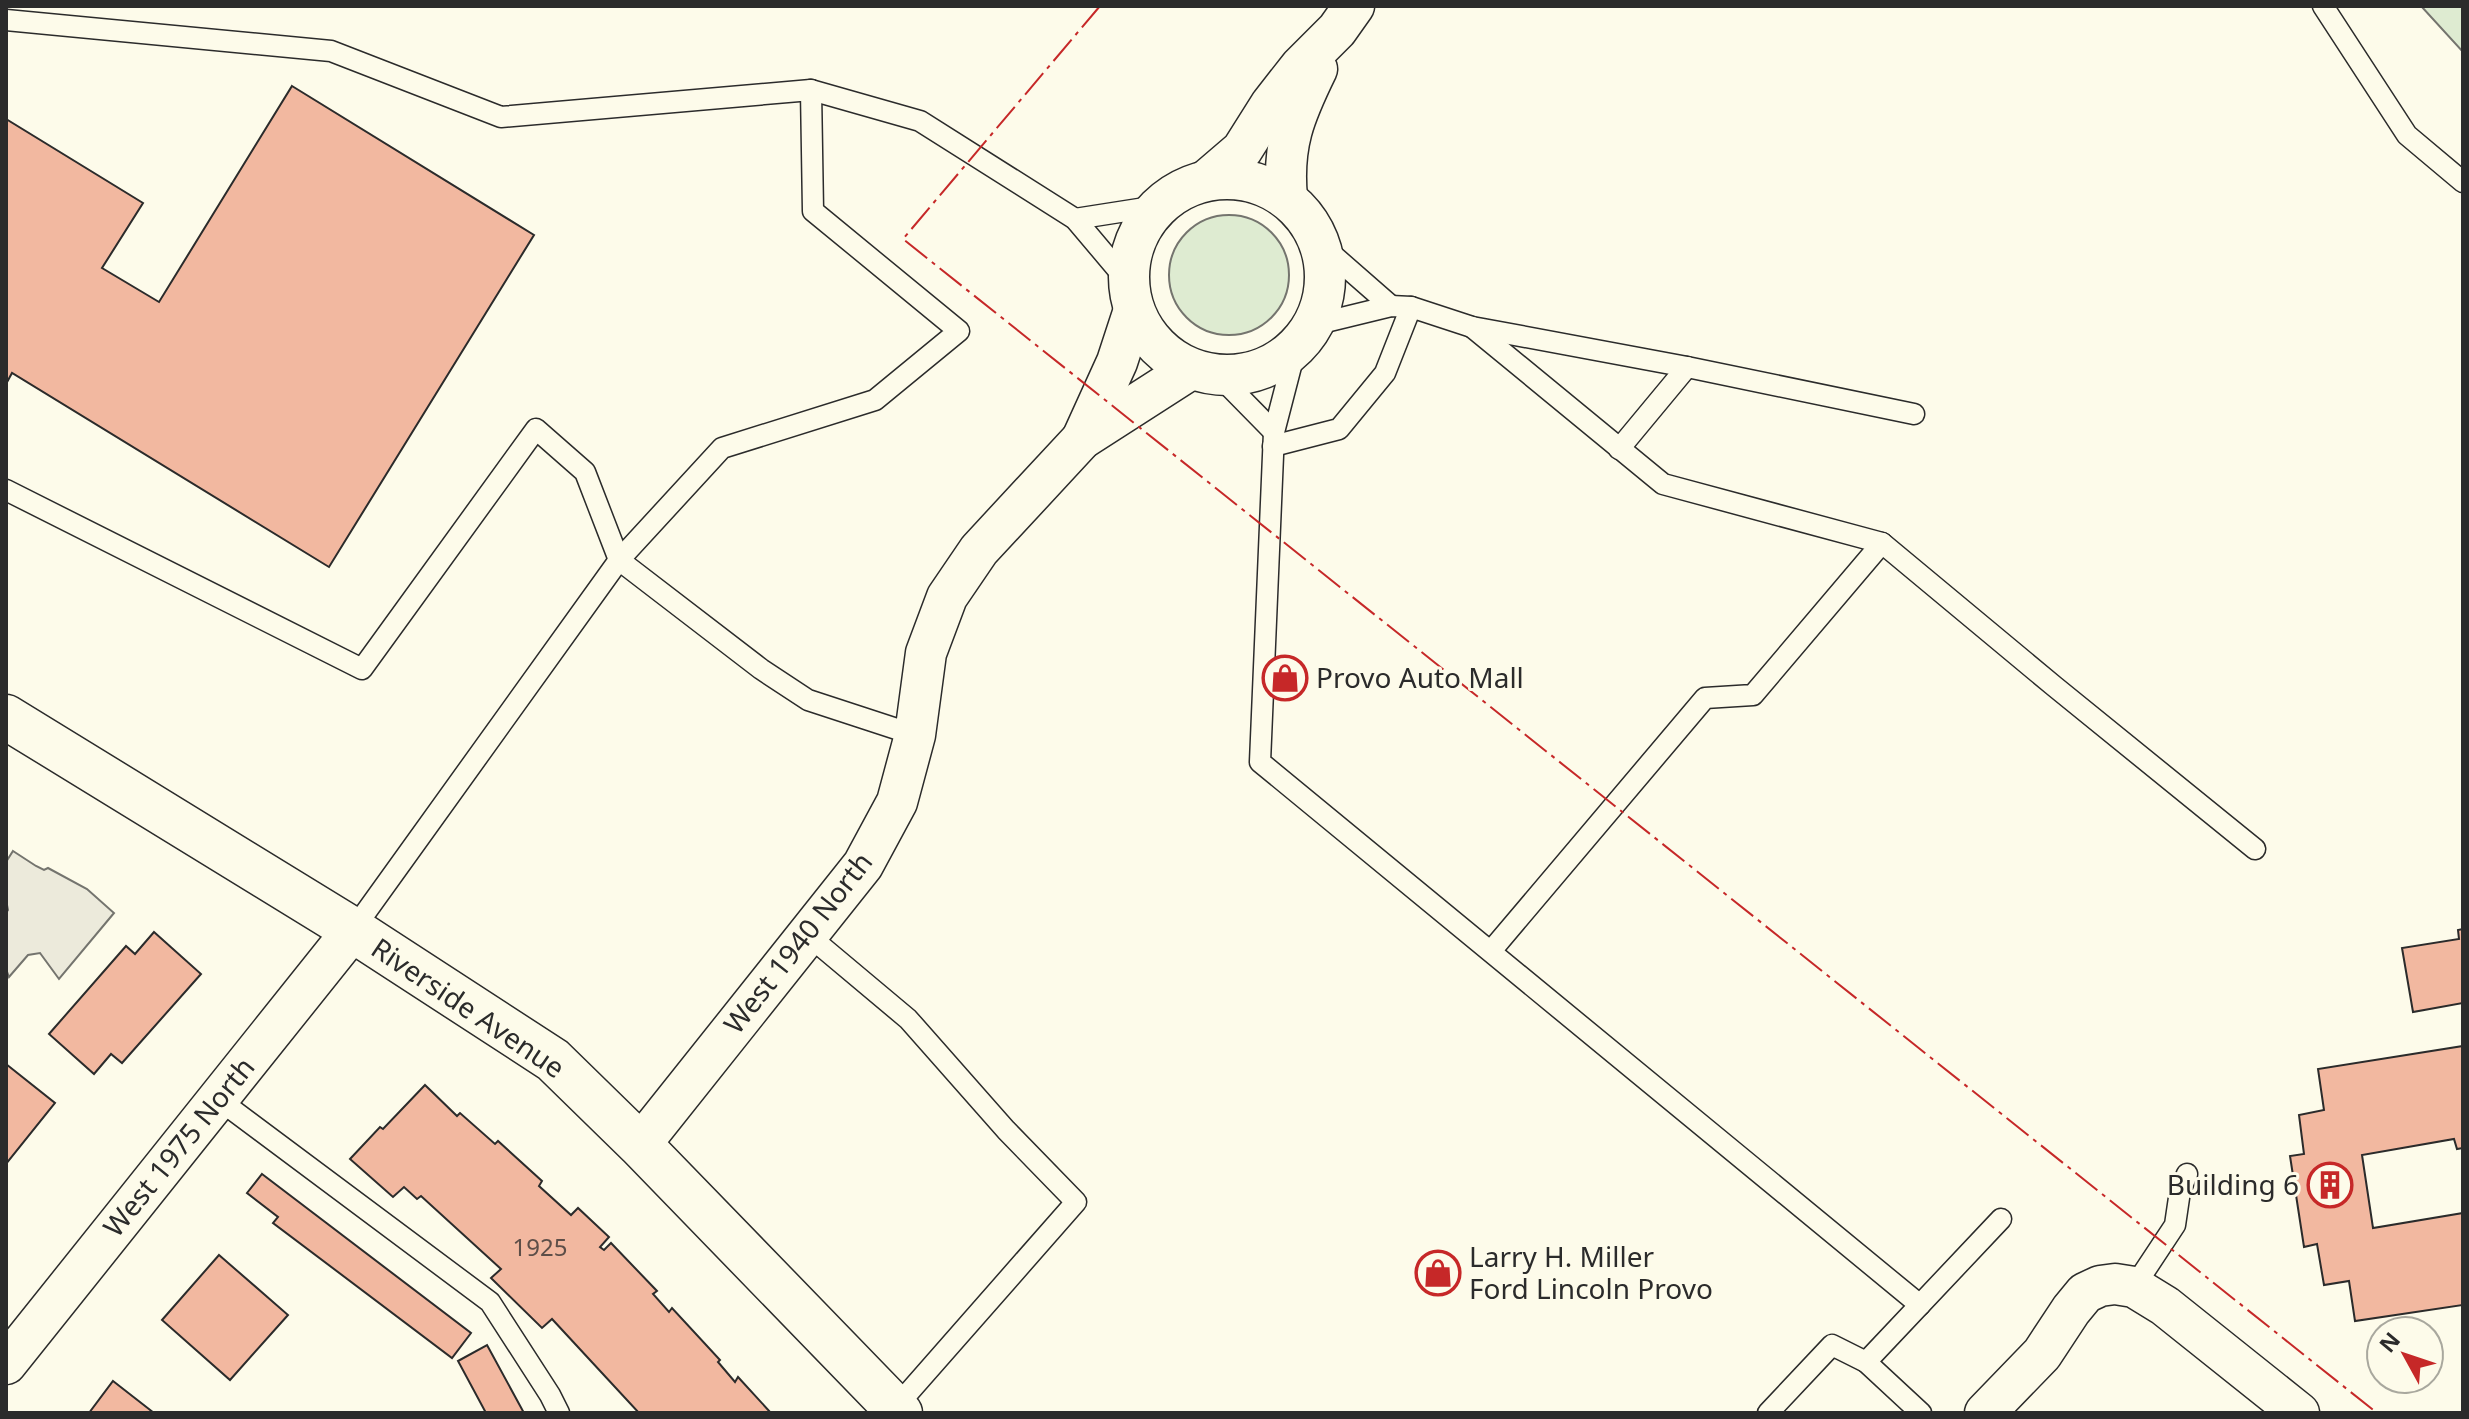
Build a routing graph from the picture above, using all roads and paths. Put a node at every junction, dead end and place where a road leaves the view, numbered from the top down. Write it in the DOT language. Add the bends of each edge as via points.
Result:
graph roads {
  1 [pos="2323,6"];
  2 [pos="1346,18"];
  3 [pos="6,20"];
  4 [pos="811,90"];
  5 [pos="1207,180"];
  6 [pos="2463,182"];
  7 [pos="1287,198"];
  8 [pos="1158,206"];
  9 [pos="1075,219"];
  10 [pos="1319,243"];
  11 [pos="1132,296"];
  12 [pos="1401,306"];
  13 [pos="1472,327"];
  14 [pos="1304,336"];
  15 [pos="1687,367"];
  16 [pos="1205,372"];
  17 [pos="1914,414"];
  18 [pos="1082,439"];
  19 [pos="1273,439"];
  20 [pos="1619,449"];
  21 [pos="6,490"];
  22 [pos="1882,543"];
  23 [pos="619,560"];
  24 [pos="6,717"];
  25 [pos="915,735"];
  26 [pos="2255,849"];
  27 [pos="353,930"];
  28 [pos="809,936"];
  29 [pos="1491,951"];
  30 [pos="218,1099"];
  31 [pos="640,1145"];
  32 [pos="2187,1174"];
  33 [pos="2001,1219"];
  34 [pos="2134,1287"];
  35 [pos="1920,1305"];
  36 [pos="1866,1362"];
  37 [pos="6,1364"];
  38 [pos="898,1411"];
  39 [pos="559,1413"];
  40 [pos="1768,1413"];
  41 [pos="1921,1413"];
  42 [pos="1985,1413"];
  43 [pos="2299,1413"];
  1 -- 6 [label="lane" via="2407,135"];
  2 -- 5 [label="street" via="1300,67 1242,150"];
  2 -- 7 [label="street" via="1301,101 1288,138"];
  3 -- 4 [label="lane" via="331,51 501,117"];
  4 -- 9 [label="lane" via="920,121"];
  4 -- 23 [label="lane" via="813,211 959,331 875,400 722,448"];
  5 -- 7 [label="street" via="1235,178"];
  5 -- 8 [label="street" via="1181,189"];
  7 -- 10 [label="street" via="1307,218"];
  8 -- 9 [label="lane"];
  8 -- 11 [label="street" via="1131,255"];
  9 -- 11 [label="lane"];
  10 -- 12 [label="lane"];
  10 -- 14 [label="street" via="1325,270 1323,298"];
  11 -- 16 [label="street" via="1147,335 1167,355"];
  11 -- 18 [label="street, West 1940 North" via="1117,362"];
  12 -- 13 [label="lane"];
  12 -- 14 [label="lane"];
  12 -- 19 [label="lane" via="1385,373 1339,429"];
  13 -- 15 [label="lane"];
  13 -- 20 [label="lane"];
  14 -- 16 [label="street" via="1260,369"];
  14 -- 19 [label="lane"];
  15 -- 17 [label="lane"];
  15 -- 20 [label="lane"];
  16 -- 18 [label="street, West 1940 North"];
  16 -- 19 [label="lane"];
  18 -- 25 [label="street, West 1940 North" via="979,550 947,597 926,653"];
  19 -- 29 [label="lane" via="1260,762"];
  20 -- 22 [label="lane" via="1663,484"];
  21 -- 23 [label="lane" via="362,669 536,429 585,472"];
  22 -- 26 [label="lane"];
  22 -- 29 [label="lane" via="1753,695 1705,698"];
  23 -- 25 [label="lane" via="808,700"];
  23 -- 27 [label="lane"];
  24 -- 27 [label="street, Riverside Avenue"];
  25 -- 28 [label="street, West 1940 North" via="897,802 863,865"];
  27 -- 30 [label="street, West 1975 North"];
  27 -- 31 [label="street, Riverside Avenue" via="553,1060"];
  28 -- 31 [label="street, West 1940 North"];
  28 -- 38 [label="lane" via="908,1019 1076,1202"];
  29 -- 35 [label="lane"];
  30 -- 37 [label="street, West 1975 North"];
  30 -- 39 [label="lane" via="490,1302"];
  31 -- 38 [label="street, Riverside Avenue"];
  32 -- 34 [label="lane" via="2175,1225"];
  33 -- 35 [label="lane"];
  34 -- 42 [label="street" via="2115,1284 2085,1293 2042,1354"];
  34 -- 43 [label="street"];
  35 -- 36 [label="lane"];
  36 -- 40 [label="lane" via="1832,1345"];
  36 -- 41 [label="lane"];
}
